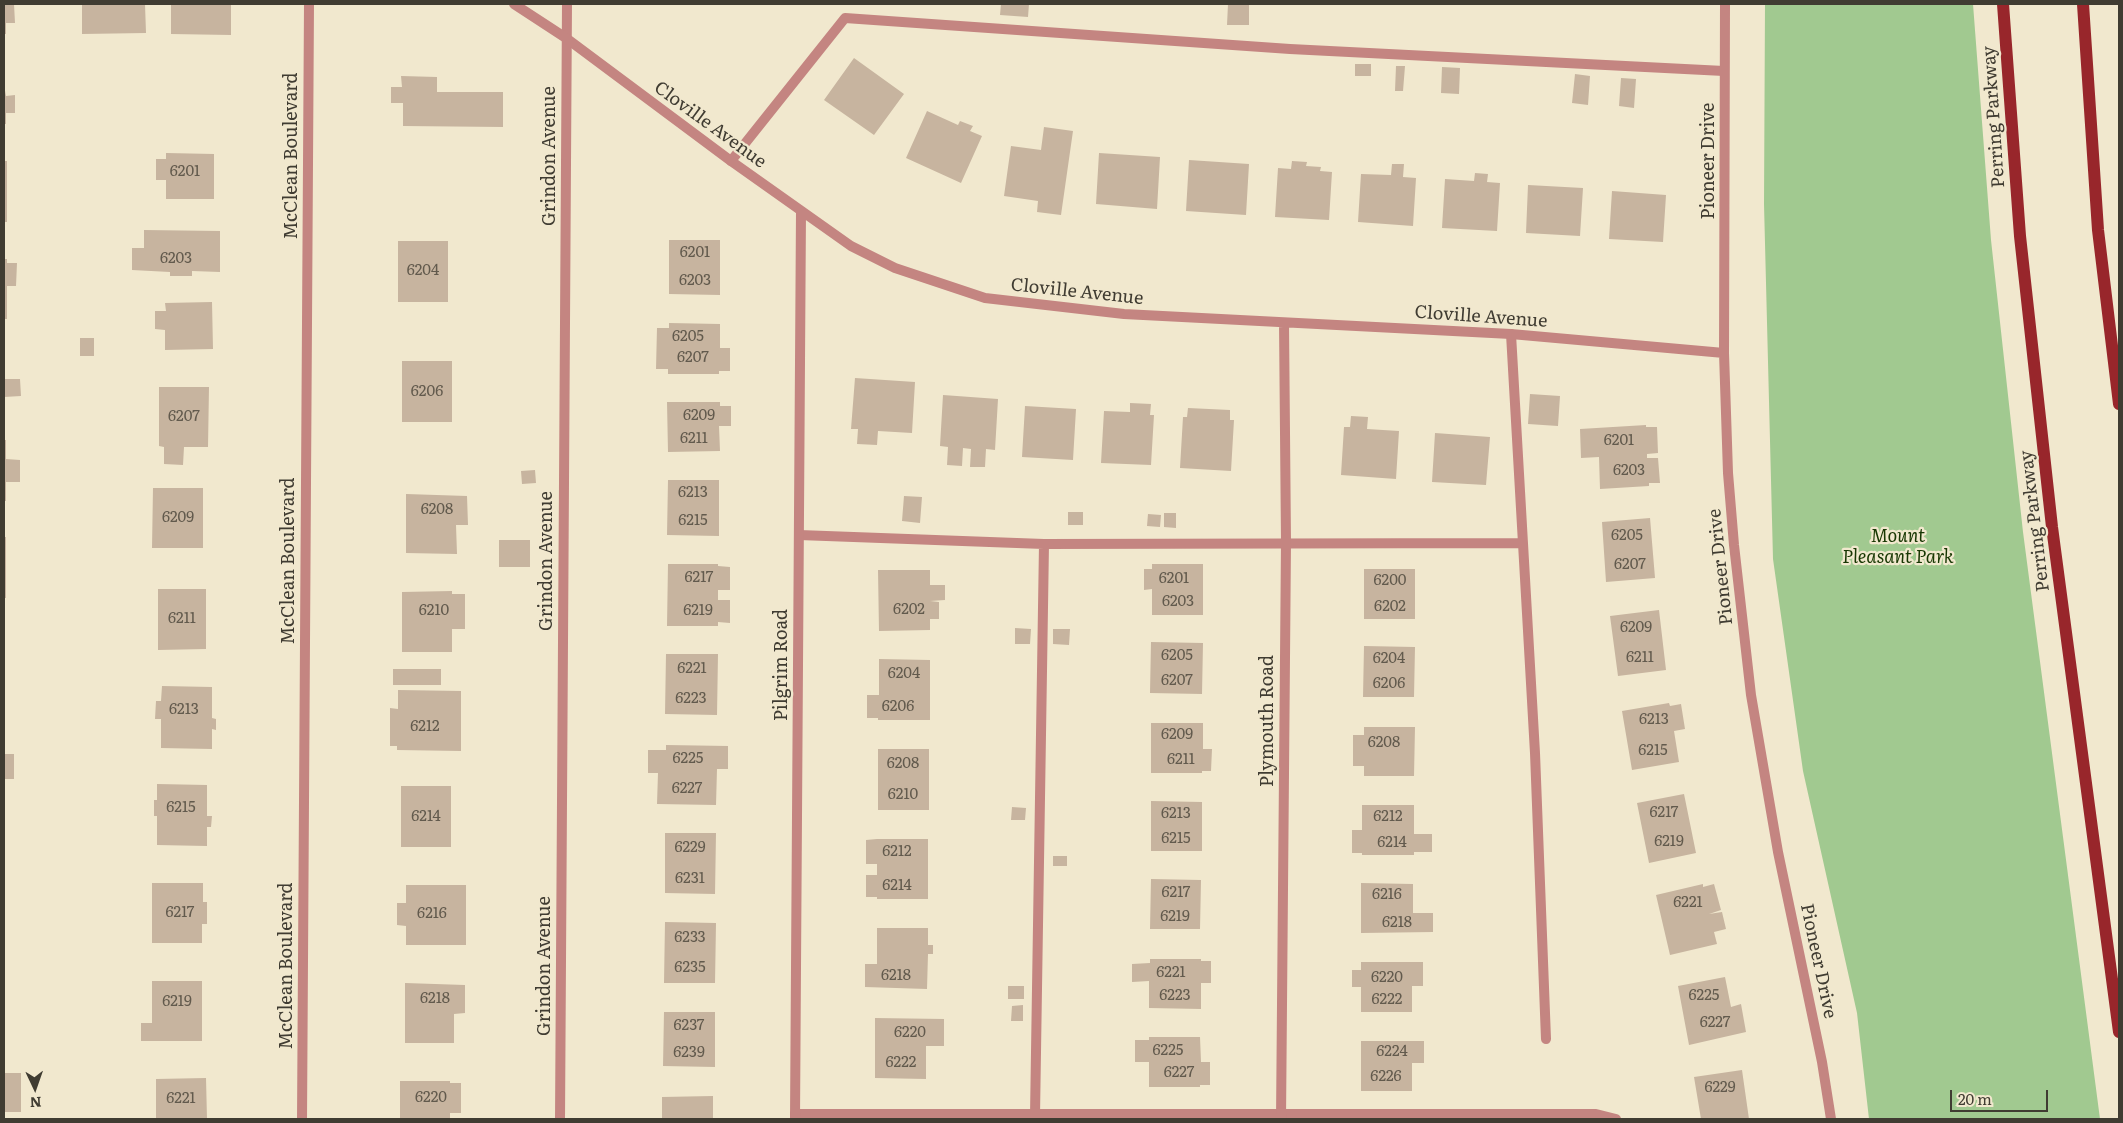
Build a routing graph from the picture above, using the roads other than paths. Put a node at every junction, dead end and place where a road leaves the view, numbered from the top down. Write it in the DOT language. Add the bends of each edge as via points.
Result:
graph roads {
  1 [pos="309,4"];
  2 [pos="514,4"];
  3 [pos="567,4"];
  4 [pos="1725,4"];
  5 [pos="2003,4"];
  6 [pos="2083,4"];
  7 [pos="566,38"];
  8 [pos="1724,71"];
  9 [pos="731,162"];
  10 [pos="801,211"];
  11 [pos="1284,323"];
  12 [pos="1511,334"];
  13 [pos="1724,353"];
  14 [pos="2119,404"];
  15 [pos="799,535"];
  16 [pos="1286,542"];
  17 [pos="1522,543"];
  18 [pos="1044,544"];
  19 [pos="2119,1032"];
  20 [pos="1546,1039"];
  21 [pos="1035,1116"];
  22 [pos="795,1117"];
  23 [pos="1281,1117"];
  24 [pos="302,1119"];
  25 [pos="560,1119"];
  26 [pos="1616,1119"];
  27 [pos="1831,1119"];
  1 -- 24 [label="street, McClean Boulevard"];
  2 -- 7 [label="street, Cloville Avenue"];
  3 -- 7 [label="street, Grindon Avenue"];
  4 -- 8 [label="street, Pioneer Drive"];
  5 -- 19 [label="main road, Perring Parkway" via="2020,236 2052,526"];
  6 -- 14 [label="main road" via="2098,230"];
  7 -- 9 [label="street, Cloville Avenue"];
  7 -- 25 [label="street, Grindon Avenue"];
  8 -- 9 [label="street" via="1290,49 846,18"];
  8 -- 13 [label="street, Pioneer Drive"];
  9 -- 10 [label="street, Cloville Avenue"];
  10 -- 11 [label="street, Cloville Avenue" via="851,246 894,268 984,298 1124,314"];
  10 -- 15 [label="street, Pilgrim Road"];
  11 -- 12 [label="street, Cloville Avenue"];
  11 -- 16 [label="street, Plymouth Road"];
  12 -- 13 [label="street, Cloville Avenue"];
  12 -- 17 [label="street"];
  13 -- 27 [label="street, Pioneer Drive" via="1729,482 1751,696"];
  15 -- 18 [label="street"];
  15 -- 22 [label="street, Pilgrim Road"];
  16 -- 17 [label="street"];
  16 -- 18 [label="street"];
  16 -- 23 [label="street, Plymouth Road"];
  17 -- 20 [label="street" via="1535,753"];
  18 -- 21 [label="street"];
  21 -- 22 [label="street"];
  21 -- 23 [label="street"];
  23 -- 26 [label="street" via="1596,1114"];
}
